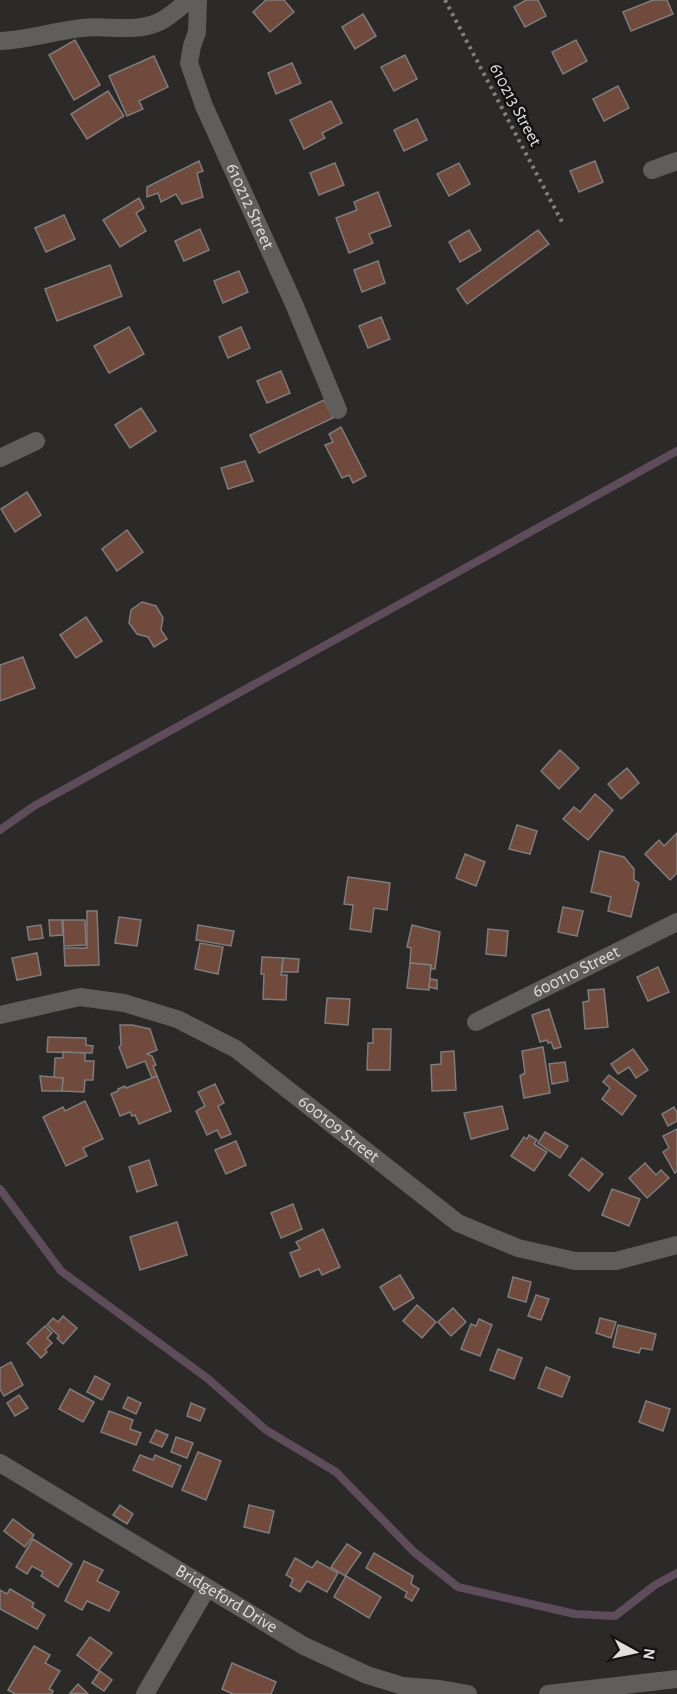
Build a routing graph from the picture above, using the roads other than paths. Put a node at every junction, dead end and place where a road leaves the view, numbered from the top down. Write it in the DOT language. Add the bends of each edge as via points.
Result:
graph roads {
  1 [pos="189,0"];
  2 [pos="198,0"];
  3 [pos="0,41"];
  4 [pos="677,161"];
  5 [pos="652,170"];
  6 [pos="338,410"];
  7 [pos="36,441"];
  8 [pos="0,458"];
  9 [pos="677,922"];
  10 [pos="0,1015"];
  11 [pos="476,1022"];
  12 [pos="677,1245"];
  13 [pos="2,1469"];
  14 [pos="207,1588"];
  15 [pos="677,1678"];
  16 [pos="145,1694"];
  17 [pos="468,1694"];
  18 [pos="548,1694"];
  1 -- 3 [label="street" via="160,21 138,28 84,28"];
  2 -- 6 [label="street, 610212 Street" via="197,33 189,63 204,106"];
  4 -- 5 [label="street"];
  7 -- 8 [label="street"];
  9 -- 11 [label="street, 600110 Street"];
  10 -- 12 [label="street, 600109 Street" via="80,997 124,1003 177,1019 236,1049 458,1223 518,1248 575,1261 616,1261"];
  13 -- 14 [label="street, Bridgeford Drive"];
  14 -- 16 [label="street"];
  14 -- 17 [label="street, Bridgeford Drive" via="304,1646 367,1675 403,1686"];
  15 -- 18 [label="street"];
}
